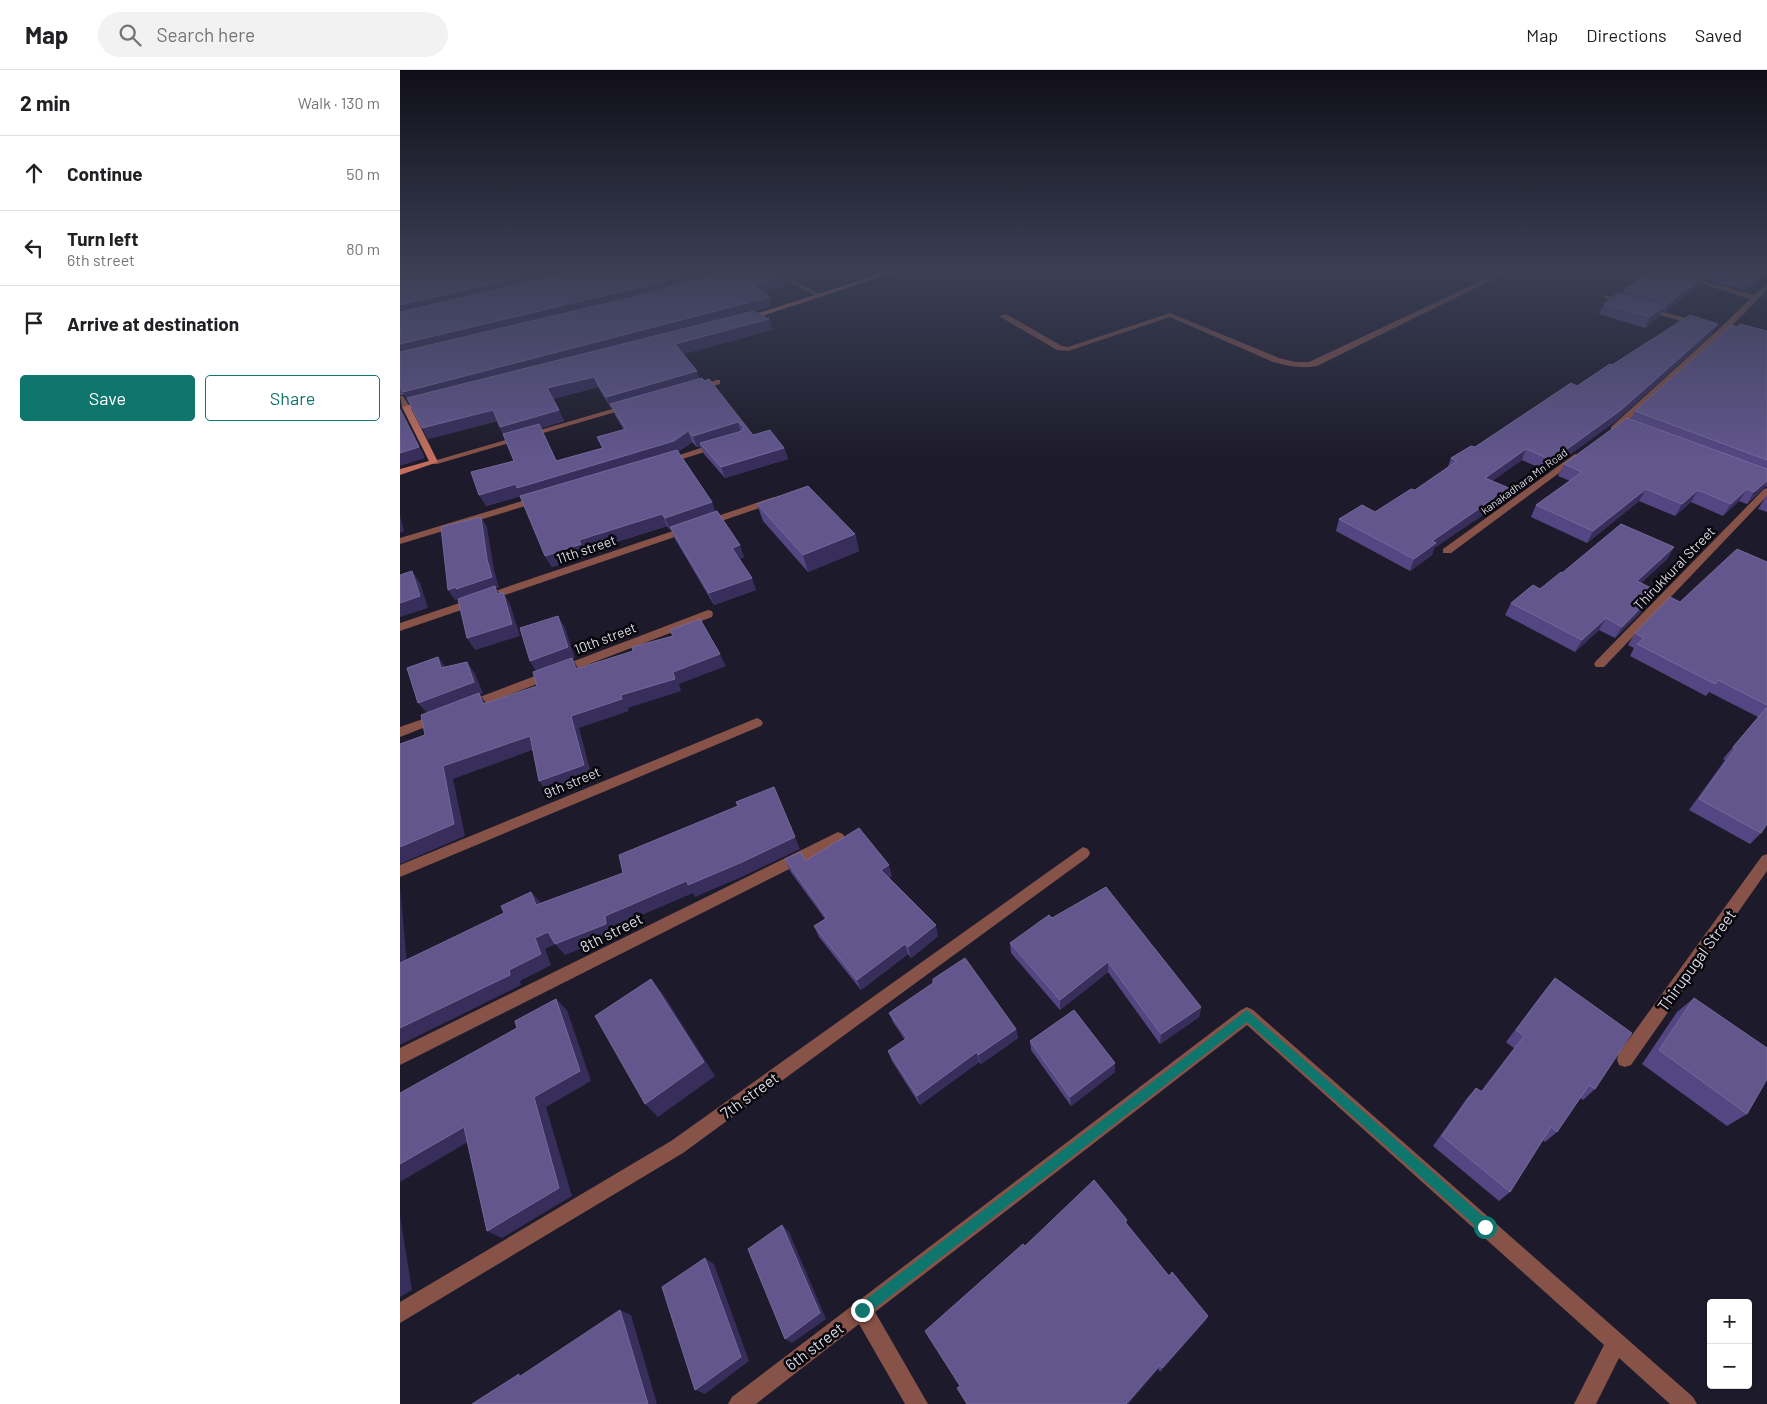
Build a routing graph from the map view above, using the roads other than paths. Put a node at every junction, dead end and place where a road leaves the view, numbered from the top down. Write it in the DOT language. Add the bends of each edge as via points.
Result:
graph roads {
  1 [pos="1032,332"];
  2 [pos="1118,332"];
  3 [pos="1211,332"];
  4 [pos="1380,332"];
  5 [pos="1715,332"];
  6 [pos="717,382"];
  7 [pos="689,390"];
  8 [pos="400,398"];
  9 [pos="435,400"];
  10 [pos="642,404"];
  11 [pos="406,407"];
  12 [pos="1620,424"];
  13 [pos="1629,428"];
  14 [pos="1604,436"];
  15 [pos="732,440"];
  16 [pos="1580,453"];
  17 [pos="434,462"];
  18 [pos="656,464"];
  19 [pos="400,472"];
  20 [pos="1767,491"];
  21 [pos="552,495"];
  22 [pos="781,497"];
  23 [pos="400,541"];
  24 [pos="1448,551"];
  25 [pos="708,614"];
  26 [pos="400,627"];
  27 [pos="1600,664"];
  28 [pos="756,722"];
  29 [pos="400,732"];
  30 [pos="838,838"];
  31 [pos="1083,853"];
  32 [pos="1767,860"];
  33 [pos="400,872"];
  34 [pos="400,1057"];
  35 [pos="1625,1059"];
  36 [pos="862,1310"];
  37 [pos="400,1313"];
  38 [pos="1616,1342"];
  39 [pos="739,1404"];
  40 [pos="917,1404"];
  41 [pos="1585,1404"];
  42 [pos="1686,1404"];
  1 -- 2 [label="street" via="1068,349"];
  3 -- 4 [label="street" via="1282,362 1305,365 1314,364"];
  5 -- 12 [label="street"];
  6 -- 7 [label="street"];
  8 -- 11 [label="street"];
  9 -- 11 [label="street"];
  10 -- 17 [label="street"];
  11 -- 17 [label="street"];
  12 -- 13 [label="street"];
  12 -- 14 [label="street"];
  15 -- 18 [label="street"];
  16 -- 24 [label="street, kanakadhara Mn Road"];
  17 -- 19 [label="street"];
  20 -- 27 [label="street, Thirukkural Street"];
  21 -- 23 [label="street"];
  22 -- 26 [label="street, 11th street"];
  25 -- 29 [label="street, 10th street"];
  28 -- 33 [label="street, 9th street"];
  30 -- 34 [label="street, 8th street"];
  31 -- 37 [label="street, 7th street" via="677,1147"];
  32 -- 35 [label="street, Thirupugal Street"];
  36 -- 38 [label="street, 6th street" via="1247,1015"];
  36 -- 39 [label="street, 6th street"];
  36 -- 40 [label="street"];
  38 -- 41 [label="street"];
  38 -- 42 [label="street"];
}
